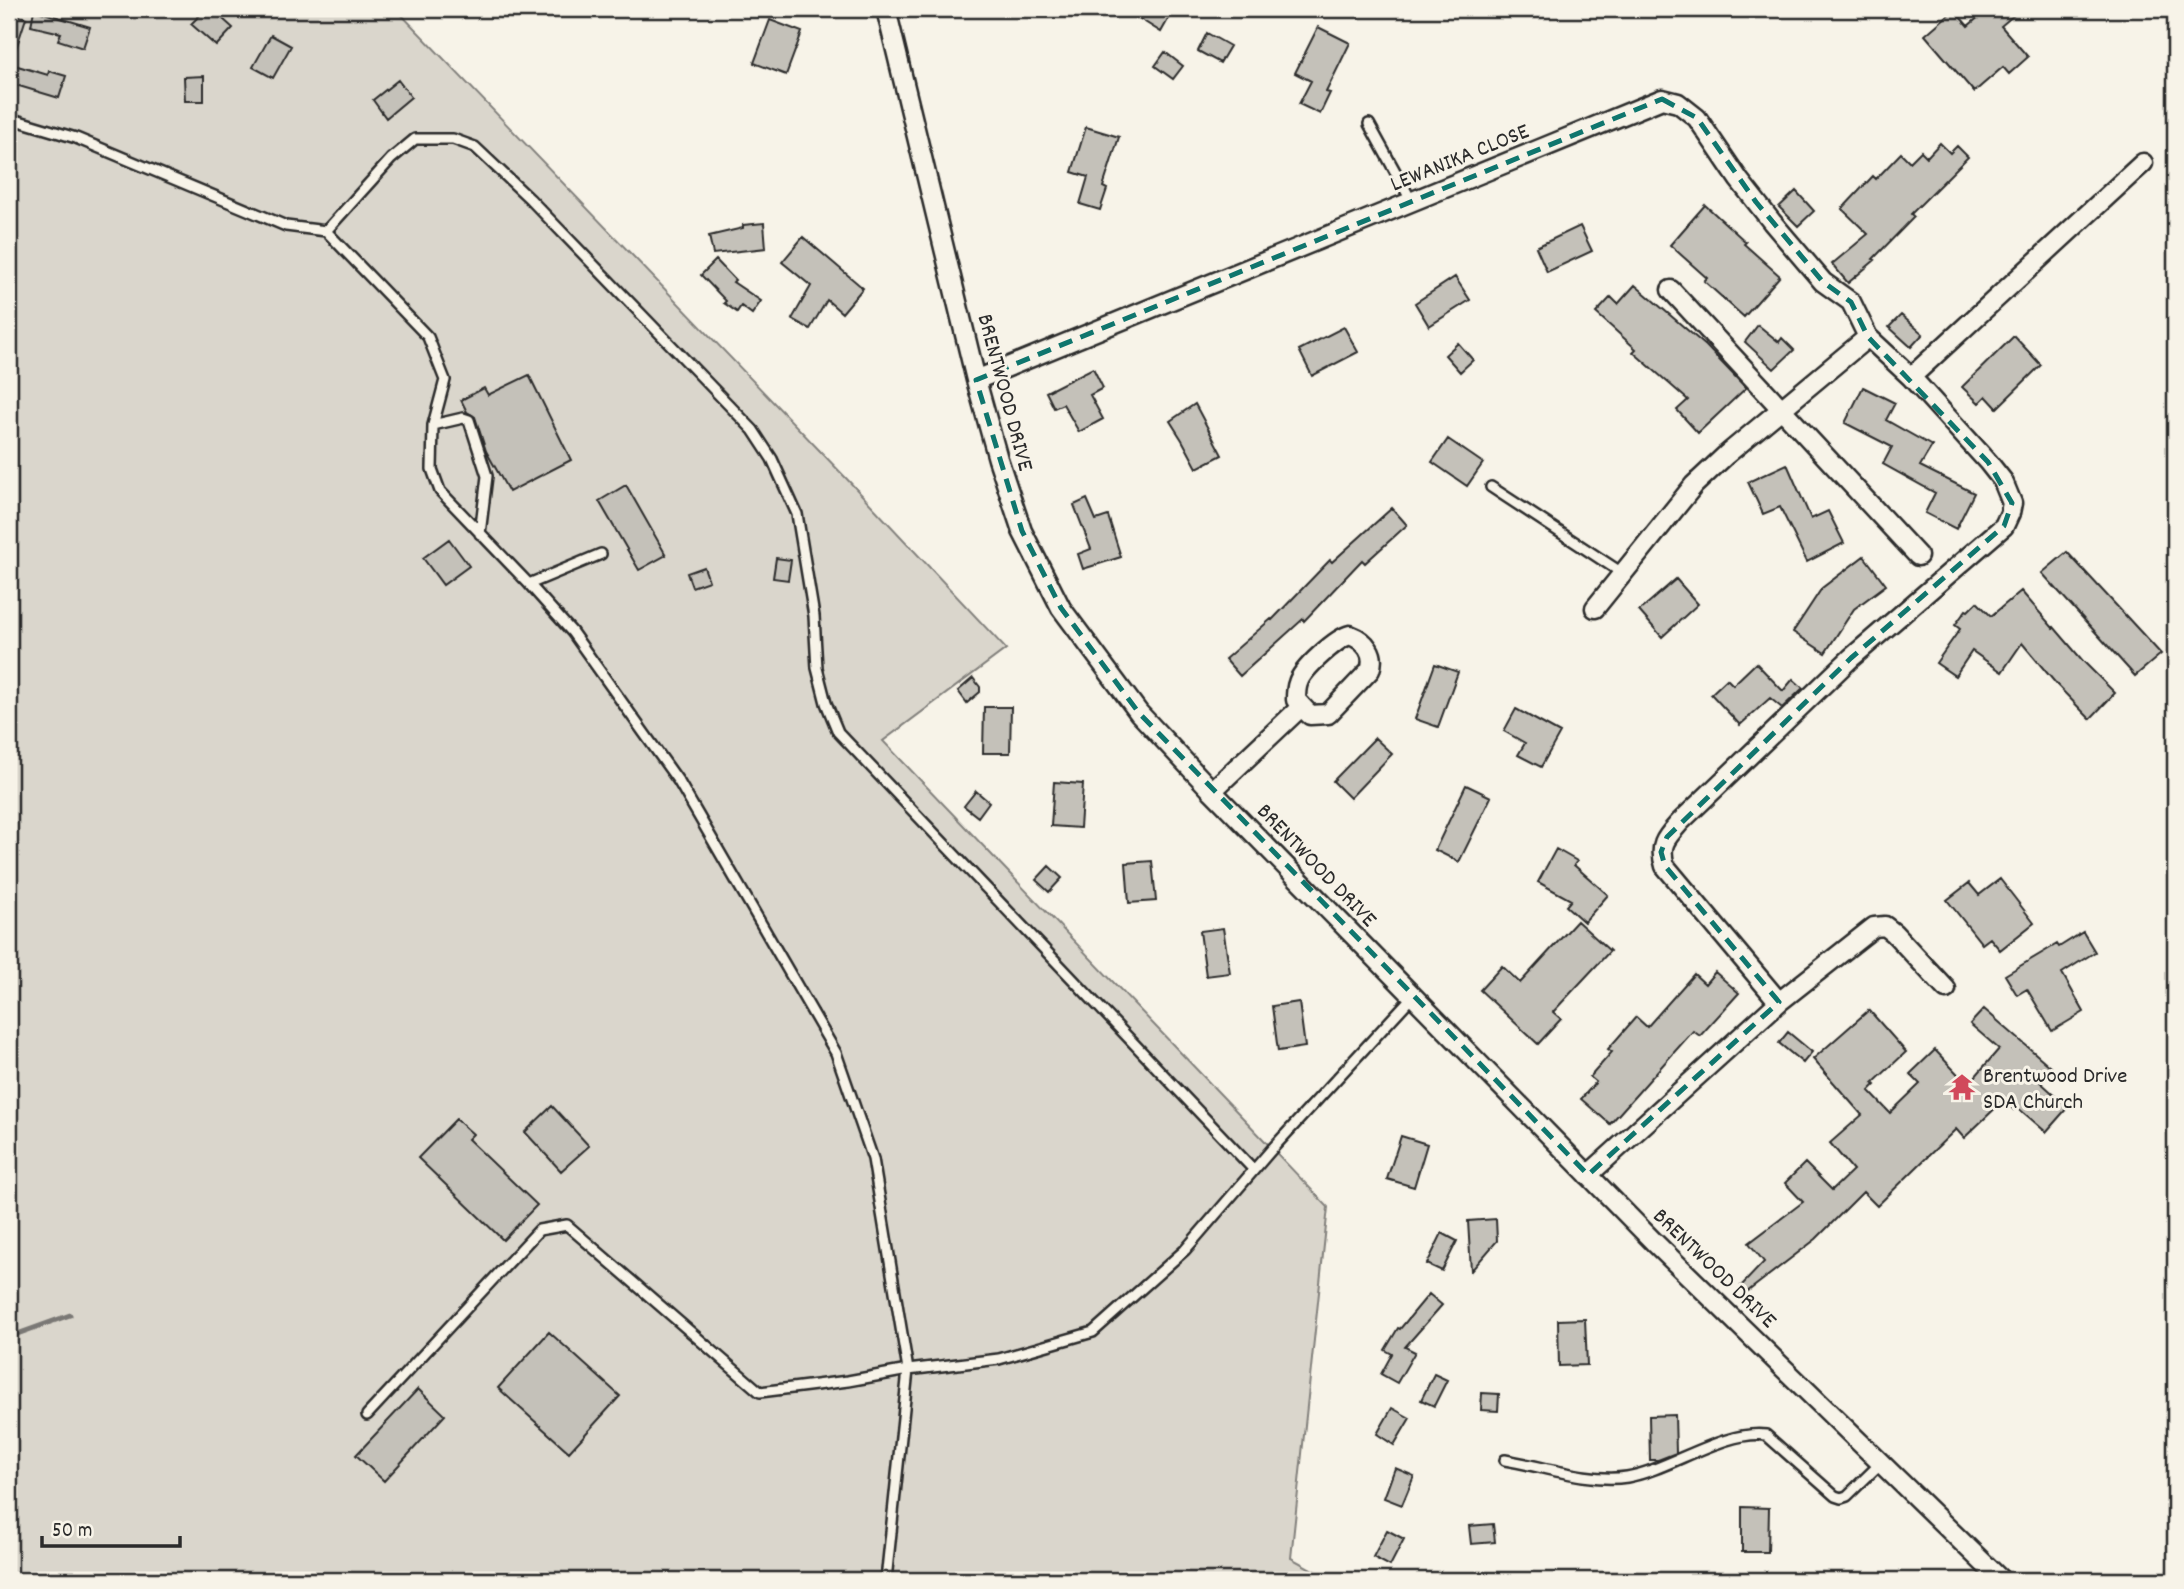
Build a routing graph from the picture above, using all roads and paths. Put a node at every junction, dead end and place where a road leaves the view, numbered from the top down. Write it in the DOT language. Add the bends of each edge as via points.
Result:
graph roads {
  1 [pos="886,9"];
  2 [pos="9,118"];
  3 [pos="1369,124"];
  4 [pos="2143,163"];
  5 [pos="1412,202"];
  6 [pos="326,231"];
  7 [pos="1671,289"];
  8 [pos="1868,337"];
  9 [pos="1911,377"];
  10 [pos="976,380"];
  11 [pos="1784,408"];
  12 [pos="433,425"];
  13 [pos="1491,487"];
  14 [pos="480,534"];
  15 [pos="601,554"];
  16 [pos="1918,556"];
  17 [pos="1622,573"];
  18 [pos="529,584"];
  19 [pos="1595,608"];
  20 [pos="1301,707"];
  21 [pos="1212,791"];
  22 [pos="1946,989"];
  23 [pos="1412,998"];
  24 [pos="1779,1002"];
  25 [pos="1254,1170"];
  26 [pos="1588,1175"];
  27 [pos="908,1370"];
  28 [pos="367,1415"];
  29 [pos="1505,1460"];
  30 [pos="1882,1462"];
  31 [pos="886,1580"];
  32 [pos="2001,1580"];
  1 -- 10 [label="street, BRENTWOOD DRIVE"];
  2 -- 6 [label="lane" via="76,138 286,226"];
  3 -- 5 [label="lane"];
  4 -- 9 [label="street"];
  5 -- 8 [label="street, LEWANIKA CLOSE" via="1662,99 1678,103 1697,118 1756,202 1823,282 1851,302"];
  5 -- 10 [label="street, LEWANIKA CLOSE"];
  6 -- 12 [label="lane" via="428,337 445,380"];
  6 -- 25 [label="lane" via="415,139 453,139 475,147 530,198 753,430 772,459 797,514 814,616 817,668 838,732"];
  7 -- 11 [label="street"];
  8 -- 9 [label="street"];
  8 -- 11 [label="street"];
  9 -- 24 [label="street" via="2003,481 2012,503 2004,526 1851,658 1681,821 1661,852 1665,866"];
  10 -- 21 [label="street, BRENTWOOD DRIVE" via="1022,531 1061,608 1139,713"];
  11 -- 16 [label="street"];
  11 -- 17 [label="street" via="1694,485"];
  12 -- 14 [label="lane" via="432,469 440,491"];
  12 -- 14 [label="lane" via="469,420 487,476"];
  13 -- 17 [label="lane"];
  14 -- 18 [label="lane"];
  15 -- 18 [label="lane"];
  17 -- 19 [label="street"];
  18 -- 27 [label="lane" via="572,632 679,782 836,1053 873,1158"];
  20 -- 20 [label="street" via="1296,692 1302,674 1342,637 1358,638 1371,652 1370,670 1328,714 1310,715"];
  20 -- 21 [label="street"];
  21 -- 23 [label="street, BRENTWOOD DRIVE"];
  22 -- 24 [label="street" via="1885,926 1874,927"];
  23 -- 25 [label="lane"];
  23 -- 26 [label="street, BRENTWOOD DRIVE"];
  24 -- 26 [label="street"];
  25 -- 27 [label="lane" via="1185,1250 1093,1332 999,1359"];
  26 -- 30 [label="street, BRENTWOOD DRIVE"];
  27 -- 28 [label="lane" via="760,1392 566,1224 538,1230"];
  27 -- 31 [label="lane"];
  29 -- 30 [label="lane" via="1617,1478 1753,1433 1766,1435 1841,1498"];
  30 -- 32 [label="street, BRENTWOOD DRIVE"];
}
